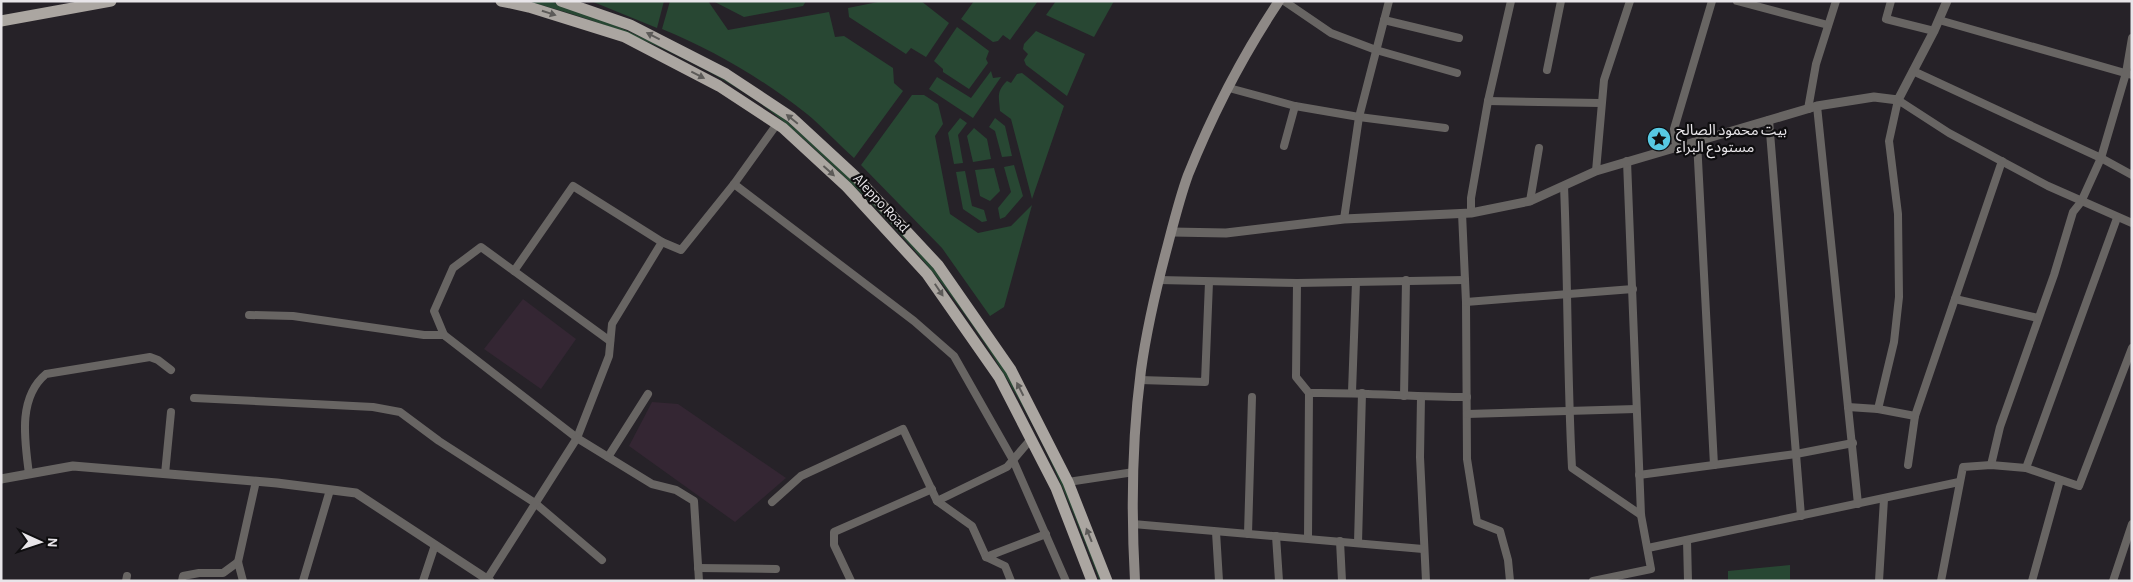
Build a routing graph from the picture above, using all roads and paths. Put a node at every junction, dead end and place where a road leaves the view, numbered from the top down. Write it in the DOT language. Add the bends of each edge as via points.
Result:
graph roads {
  1 [pos="111,1"];
  2 [pos="501,1"];
  3 [pos="561,1"];
  4 [pos="1278,1"];
  5 [pos="1284,1"];
  6 [pos="1388,1"];
  7 [pos="1511,1"];
  8 [pos="1561,1"];
  9 [pos="1630,1"];
  10 [pos="1712,1"];
  11 [pos="1737,1"];
  12 [pos="1836,1"];
  13 [pos="1892,1"];
  14 [pos="1947,1"];
  15 [pos="1384,20"];
  16 [pos="1939,20"];
  17 [pos="1,21"];
  18 [pos="1828,25"];
  19 [pos="1934,31"];
  20 [pos="1459,38"];
  21 [pos="2132,38"];
  22 [pos="1376,50"];
  23 [pos="1546,70"];
  24 [pos="1913,71"];
  25 [pos="1457,73"];
  26 [pos="2129,74"];
  27 [pos="1228,88"];
  28 [pos="1898,100"];
  29 [pos="1488,101"];
  30 [pos="1600,104"];
  31 [pos="1296,106"];
  32 [pos="1817,106"];
  33 [pos="1808,109"];
  34 [pos="1359,117"];
  35 [pos="1769,120"];
  36 [pos="777,124"];
  37 [pos="1445,128"];
  38 [pos="1697,141"];
  39 [pos="1284,146"];
  40 [pos="1676,146"];
  41 [pos="1539,148"];
  42 [pos="2101,158"];
  43 [pos="1628,161"];
  44 [pos="2002,161"];
  45 [pos="1596,171"];
  46 [pos="2132,174"];
  47 [pos="734,184"];
  48 [pos="1564,186"];
  49 [pos="1530,201"];
  50 [pos="2081,202"];
  51 [pos="1467,213"];
  52 [pos="2117,218"];
  53 [pos="1344,219"];
  54 [pos="2132,223"];
  55 [pos="1172,232"];
  56 [pos="662,242"];
  57 [pos="514,271"];
  58 [pos="1159,280"];
  59 [pos="1406,280"];
  60 [pos="1465,280"];
  61 [pos="1209,282"];
  62 [pos="1356,282"];
  63 [pos="1297,283"];
  64 [pos="1633,289"];
  65 [pos="1568,294"];
  66 [pos="1955,298"];
  67 [pos="1466,302"];
  68 [pos="249,315"];
  69 [pos="2038,318"];
  70 [pos="444,335"];
  71 [pos="610,341"];
  72 [pos="2132,348"];
  73 [pos="171,370"];
  74 [pos="1140,380"];
  75 [pos="1352,392"];
  76 [pos="1309,393"];
  77 [pos="1362,393"];
  78 [pos="648,394"];
  79 [pos="1404,396"];
  80 [pos="1252,397"];
  81 [pos="1421,397"];
  82 [pos="1467,397"];
  83 [pos="194,398"];
  84 [pos="1848,407"];
  85 [pos="1636,409"];
  86 [pos="1878,409"];
  87 [pos="171,412"];
  88 [pos="1569,412"];
  89 [pos="1467,414"];
  90 [pos="1915,416"];
  91 [pos="577,438"];
  92 [pos="1031,439"];
  93 [pos="1853,443"];
  94 [pos="1796,454"];
  95 [pos="608,457"];
  96 [pos="1013,460"];
  97 [pos="1714,465"];
  98 [pos="1908,465"];
  99 [pos="1991,465"];
  100 [pos="2026,468"];
  101 [pos="1134,472"];
  102 [pos="29,474"];
  103 [pos="165,474"];
  104 [pos="1639,475"];
  105 [pos="1,479"];
  106 [pos="2060,480"];
  107 [pos="256,481"];
  108 [pos="1068,482"];
  109 [pos="1959,482"];
  110 [pos="932,489"];
  111 [pos="330,490"];
  112 [pos="1884,499"];
  113 [pos="937,501"];
  114 [pos="772,502"];
  115 [pos="535,503"];
  116 [pos="1858,504"];
  117 [pos="1641,515"];
  118 [pos="1801,516"];
  119 [pos="1133,524"];
  120 [pos="2132,524"];
  121 [pos="1216,532"];
  122 [pos="1046,534"];
  123 [pos="1248,534"];
  124 [pos="1276,536"];
  125 [pos="1308,538"];
  126 [pos="1687,540"];
  127 [pos="1340,541"];
  128 [pos="1358,543"];
  129 [pos="435,545"];
  130 [pos="1648,548"];
  131 [pos="1423,550"];
  132 [pos="986,558"];
  133 [pos="602,560"];
  134 [pos="238,562"];
  135 [pos="698,568"];
  136 [pos="776,569"];
  137 [pos="487,580"];
  138 [pos="182,581"];
  139 [pos="243,581"];
  140 [pos="303,581"];
  141 [pos="423,581"];
  142 [pos="699,581"];
  143 [pos="851,581"];
  144 [pos="1011,581"];
  145 [pos="1066,581"];
  146 [pos="1092,581"];
  147 [pos="1107,581"];
  148 [pos="1135,581"];
  149 [pos="1219,581"];
  150 [pos="1279,581"];
  151 [pos="1342,581"];
  152 [pos="1426,581"];
  153 [pos="1510,581"];
  154 [pos="1593,581"];
  155 [pos="1688,581"];
  156 [pos="1879,581"];
  157 [pos="1941,581"];
  158 [pos="2032,581"];
  159 [pos="2113,581"];
  1 -- 17 [label="main road"];
  2 -- 36 [label="main road, Aleppo Road, one-way" via="530,7 625,38 719,86"];
  108 -- 3 [label="main road, Aleppo Road, one-way" via="1011,370 938,265 856,177 791,118 726,74 630,25"];
  4 -- 27 [label="main road"];
  5 -- 22 [label="street" via="1331,33"];
  6 -- 15 [label="street"];
  7 -- 29 [label="street"];
  8 -- 23 [label="street"];
  9 -- 30 [label="street" via="1604,80"];
  10 -- 40 [label="street" via="1674,129"];
  11 -- 18 [label="street"];
  12 -- 18 [label="street"];
  13 -- 19 [label="street" via="1886,19"];
  14 -- 16 [label="street"];
  15 -- 20 [label="street"];
  15 -- 22 [label="street"];
  16 -- 19 [label="street"];
  16 -- 26 [label="street"];
  18 -- 33 [label="street" via="1816,64"];
  19 -- 24 [label="street"];
  21 -- 26 [label="street"];
  22 -- 25 [label="street"];
  22 -- 34 [label="street"];
  24 -- 28 [label="street"];
  24 -- 42 [label="street"];
  26 -- 42 [label="street"];
  27 -- 31 [label="street"];
  27 -- 55 [label="main road" via="1187,177"];
  28 -- 32 [label="street" via="1874,97"];
  28 -- 44 [label="street" via="1949,133"];
  28 -- 86 [label="street" via="1890,141 1898,214 1899,296 1894,342"];
  29 -- 30 [label="street"];
  29 -- 51 [label="street"];
  30 -- 45 [label="street"];
  31 -- 34 [label="street"];
  31 -- 39 [label="street"];
  32 -- 33 [label="street"];
  32 -- 84 [label="street"];
  33 -- 35 [label="street"];
  34 -- 37 [label="street"];
  34 -- 53 [label="street"];
  35 -- 38 [label="street"];
  35 -- 94 [label="street"];
  36 -- 47 [label="street"];
  36 -- 92 [label="main road, Aleppo Road, one-way" via="847,187 927,274 999,378"];
  38 -- 40 [label="street"];
  38 -- 97 [label="street"];
  40 -- 43 [label="street"];
  41 -- 49 [label="street"];
  42 -- 46 [label="street"];
  42 -- 50 [label="street"];
  43 -- 45 [label="street"];
  43 -- 64 [label="street"];
  44 -- 50 [label="street"];
  44 -- 66 [label="street"];
  45 -- 48 [label="street"];
  47 -- 56 [label="street" via="681,250"];
  47 -- 96 [label="street" via="914,321 954,356"];
  48 -- 49 [label="street"];
  48 -- 65 [label="street"];
  49 -- 51 [label="street"];
  50 -- 52 [label="street"];
  50 -- 69 [label="street" via="2073,212"];
  51 -- 53 [label="street"];
  51 -- 60 [label="street"];
  52 -- 54 [label="street"];
  52 -- 100 [label="street"];
  53 -- 55 [label="street" via="1226,234"];
  55 -- 58 [label="main road"];
  56 -- 57 [label="street" via="573,186"];
  56 -- 71 [label="street" via="612,324"];
  57 -- 70 [label="street" via="481,247 453,268 434,311"];
  57 -- 71 [label="street"];
  58 -- 61 [label="street"];
  58 -- 74 [label="main road"];
  59 -- 60 [label="street"];
  59 -- 62 [label="street"];
  59 -- 79 [label="street"];
  60 -- 67 [label="street"];
  61 -- 63 [label="street"];
  61 -- 74 [label="street" via="1205,382"];
  62 -- 63 [label="street"];
  62 -- 75 [label="street"];
  63 -- 76 [label="street" via="1296,377"];
  64 -- 65 [label="street"];
  64 -- 85 [label="street"];
  65 -- 67 [label="street"];
  65 -- 88 [label="street"];
  66 -- 69 [label="street"];
  66 -- 90 [label="street"];
  67 -- 82 [label="street"];
  68 -- 70 [label="street" via="293,316"];
  69 -- 99 [label="street" via="2000,427"];
  70 -- 91 [label="street"];
  71 -- 91 [label="street" via="609,356"];
  72 -- 106 [label="street" via="2079,486"];
  73 -- 102 [label="street" via="150,358 46,374 32,392 26,413"];
  74 -- 101 [label="main road"];
  75 -- 76 [label="street"];
  75 -- 77 [label="street"];
  76 -- 125 [label="street"];
  77 -- 79 [label="street"];
  77 -- 128 [label="street"];
  78 -- 95 [label="street"];
  79 -- 81 [label="street"];
  80 -- 123 [label="street"];
  81 -- 82 [label="street"];
  81 -- 131 [label="street"];
  82 -- 89 [label="street"];
  83 -- 115 [label="street" via="373,407 400,412"];
  84 -- 86 [label="street"];
  84 -- 93 [label="street"];
  85 -- 88 [label="street"];
  85 -- 104 [label="street"];
  86 -- 90 [label="street"];
  87 -- 103 [label="street"];
  88 -- 89 [label="street"];
  88 -- 117 [label="street" via="1572,468"];
  89 -- 153 [label="street" via="1467,459 1477,522 1500,531"];
  90 -- 98 [label="street"];
  91 -- 95 [label="street"];
  91 -- 115 [label="street"];
  92 -- 96 [label="street"];
  92 -- 146 [label="main road, Aleppo Road" via="1056,488"];
  93 -- 94 [label="street"];
  93 -- 116 [label="street"];
  94 -- 97 [label="street"];
  94 -- 118 [label="street"];
  95 -- 135 [label="street" via="652,484 676,490 694,501"];
  96 -- 113 [label="street" via="1007,467"];
  96 -- 122 [label="street"];
  97 -- 104 [label="street"];
  99 -- 100 [label="street"];
  99 -- 109 [label="street" via="1963,468"];
  100 -- 106 [label="street"];
  101 -- 108 [label="street"];
  101 -- 119 [label="main road"];
  102 -- 103 [label="street" via="73,466"];
  102 -- 105 [label="street"];
  103 -- 107 [label="street"];
  104 -- 117 [label="street"];
  106 -- 158 [label="street"];
  107 -- 111 [label="street"];
  107 -- 134 [label="street"];
  147 -- 108 [label="main road, Aleppo Road, one-way"];
  109 -- 112 [label="street"];
  109 -- 157 [label="street"];
  110 -- 113 [label="street"];
  110 -- 114 [label="street" via="903,430 801,476"];
  110 -- 143 [label="street" via="834,532 834,545"];
  111 -- 129 [label="street" via="356,493"];
  111 -- 140 [label="street"];
  112 -- 116 [label="street"];
  112 -- 156 [label="street"];
  113 -- 132 [label="street" via="972,526"];
  115 -- 133 [label="street"];
  115 -- 137 [label="street"];
  116 -- 118 [label="street"];
  117 -- 130 [label="street"];
  118 -- 126 [label="street"];
  119 -- 121 [label="street"];
  119 -- 148 [label="main road"];
  120 -- 159 [label="street"];
  121 -- 123 [label="street"];
  121 -- 149 [label="street"];
  122 -- 132 [label="street"];
  122 -- 145 [label="street"];
  123 -- 124 [label="street"];
  124 -- 125 [label="street"];
  124 -- 150 [label="street"];
  125 -- 127 [label="street"];
  126 -- 130 [label="street"];
  126 -- 155 [label="street"];
  127 -- 128 [label="street"];
  127 -- 151 [label="street"];
  128 -- 131 [label="street"];
  129 -- 137 [label="street"];
  129 -- 141 [label="street"];
  130 -- 154 [label="street" via="1651,569"];
  131 -- 152 [label="street"];
  132 -- 144 [label="street" via="1005,566"];
  134 -- 138 [label="street" via="223,573 199,573 184,576"];
  134 -- 139 [label="street"];
  135 -- 136 [label="street"];
  135 -- 142 [label="street"];
}
